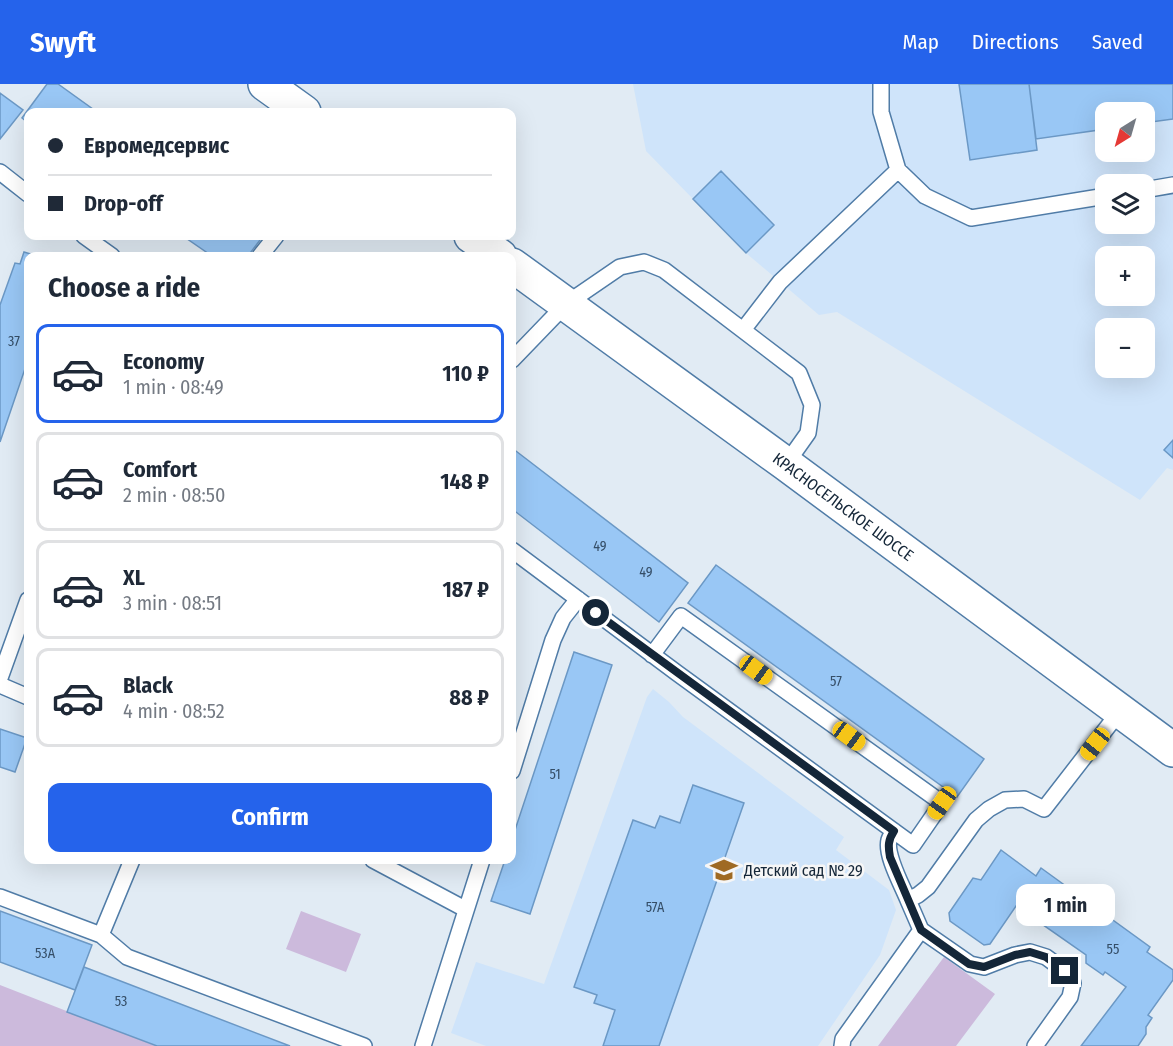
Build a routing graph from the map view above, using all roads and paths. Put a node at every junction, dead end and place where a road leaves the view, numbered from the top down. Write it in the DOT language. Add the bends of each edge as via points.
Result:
graph roads {
  1 [pos="265,84"];
  2 [pos="881,84"];
  3 [pos="298,108"];
  4 [pos="898,170"];
  5 [pos="0,172"];
  6 [pos="1173,185"];
  7 [pos="1155,188"];
  8 [pos="24,191"];
  9 [pos="1095,198"];
  10 [pos="90,240"];
  11 [pos="273,240"];
  12 [pos="477,240"];
  13 [pos="106,252"];
  14 [pos="263,252"];
  15 [pos="494,252"];
  16 [pos="516,268"];
  17 [pos="566,304"];
  18 [pos="743,330"];
  19 [pos="516,356"];
  20 [pos="786,464"];
  21 [pos="516,553"];
  22 [pos="578,599"];
  23 [pos="24,611"];
  24 [pos="652,655"];
  25 [pos="0,678"];
  26 [pos="0,685"];
  27 [pos="24,695"];
  28 [pos="1120,711"];
  29 [pos="1173,750"];
  30 [pos="516,759"];
  31 [pos="894,831"];
  32 [pos="130,864"];
  33 [pos="381,864"];
  34 [pos="481,864"];
  35 [pos="0,897"];
  36 [pos="908,900"];
  37 [pos="465,909"];
  38 [pos="921,930"];
  39 [pos="101,935"];
  40 [pos="364,1046"];
  41 [pos="423,1046"];
  42 [pos="842,1046"];
  43 [pos="1035,1046"];
  1 -- 3 [label="main road"];
  2 -- 4 [label="lane" via="880,112"];
  4 -- 9 [label="lane" via="925,196 971,218"];
  4 -- 18 [label="lane" via="780,282"];
  5 -- 8 [label="lane"];
  6 -- 7 [label="lane"];
  10 -- 13 [label="lane"];
  11 -- 14 [label="lane"];
  12 -- 15 [label="main road"];
  16 -- 17 [label="main road, КРАСНОСЕЛЬСКОЕ ШОССЕ"];
  17 -- 18 [label="lane" via="620,267 644,262 664,270"];
  17 -- 19 [label="lane"];
  17 -- 20 [label="main road, КРАСНОСЕЛЬСКОЕ ШОССЕ"];
  18 -- 20 [label="lane" via="799,373 812,405 808,433"];
  20 -- 28 [label="main road, КРАСНОСЕЛЬСКОЕ ШОССЕ"];
  21 -- 22 [label="lane"];
  22 -- 24 [label="lane"];
  22 -- 30 [label="lane" via="563,618 554,640"];
  23 -- 25 [label="lane"];
  24 -- 31 [label="lane"];
  24 -- 31 [label="lane" via="681,616 942,803 913,845"];
  26 -- 27 [label="lane"];
  28 -- 29 [label="main road, КРАСНОСЕЛЬСКОЕ ШОССЕ"];
  28 -- 36 [label="lane" via="1044,809 1024,799 1005,800 989,808 928,887"];
  31 -- 36 [label="lane" via="888,848"];
  32 -- 39 [label="lane"];
  33 -- 37 [label="lane"];
  34 -- 37 [label="lane"];
  35 -- 39 [label="lane" via="80,934"];
  36 -- 38 [label="lane"];
  37 -- 41 [label="lane"];
  38 -- 42 [label="lane" via="843,1039"];
  38 -- 43 [label="lane" via="969,964 984,967 1030,952 1046,957 1065,971 1073,983 1070,997"];
  39 -- 40 [label="lane" via="127,957"];
}
